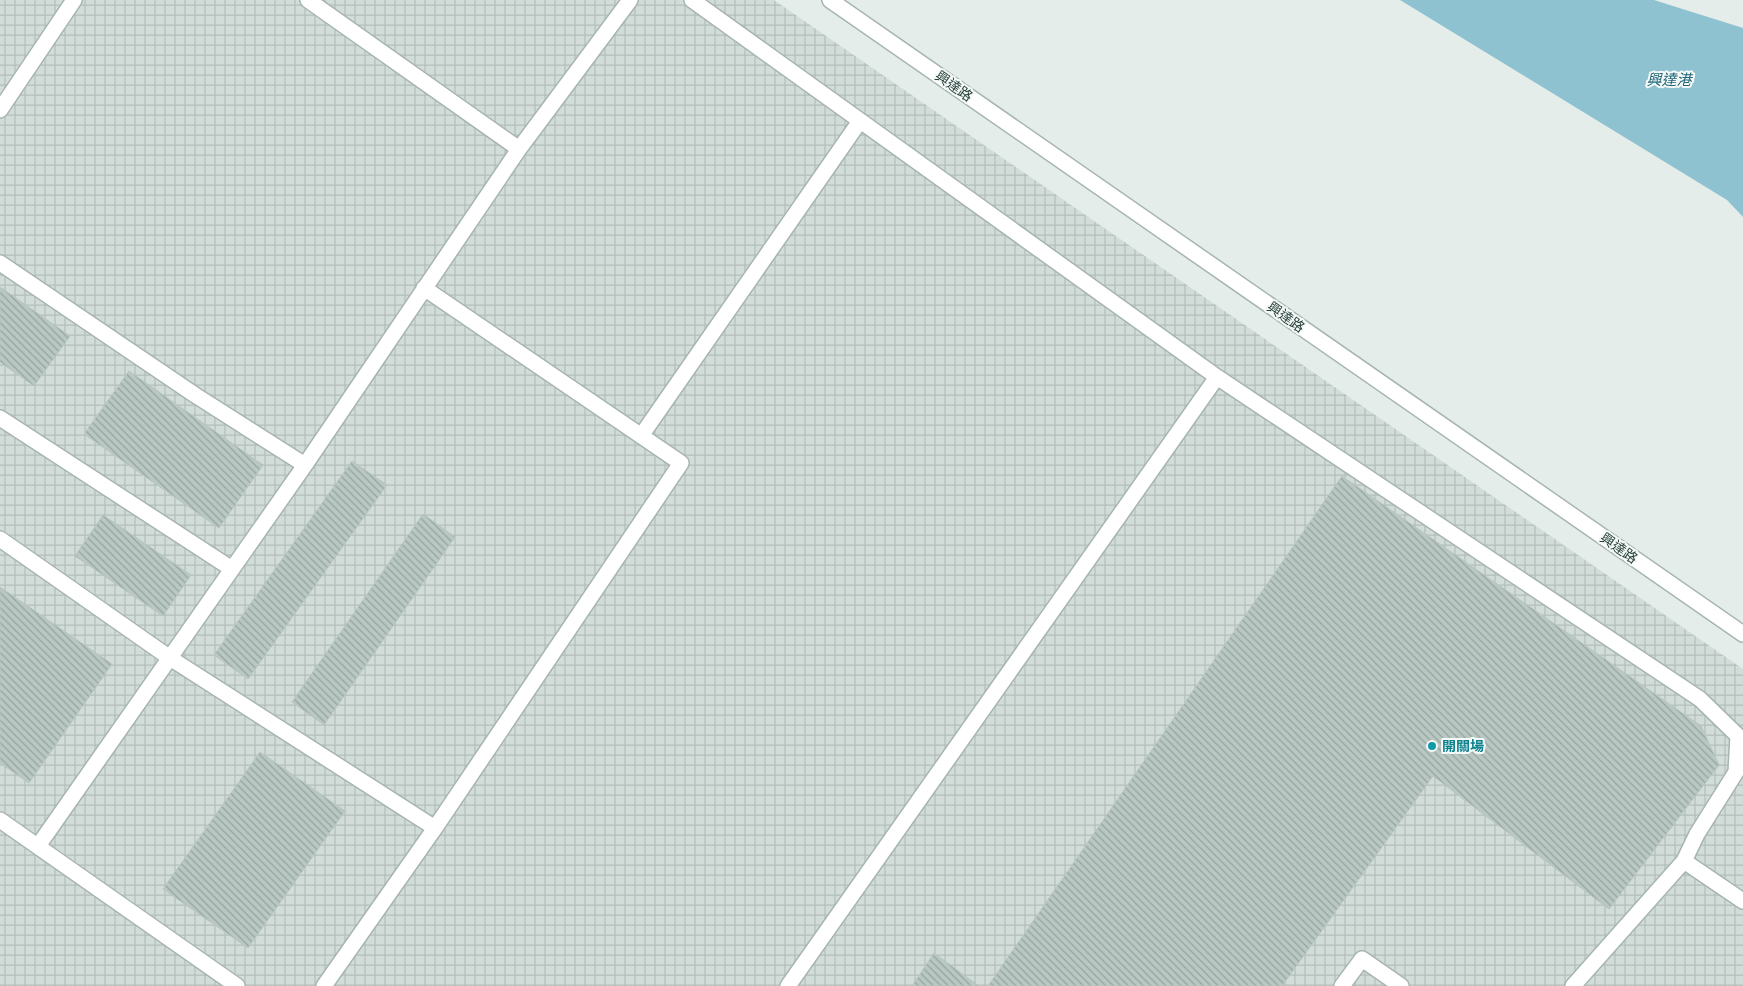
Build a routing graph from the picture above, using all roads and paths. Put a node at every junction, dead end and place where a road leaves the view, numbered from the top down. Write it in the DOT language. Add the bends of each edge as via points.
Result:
graph roads {
  1 [pos="74,0"];
  2 [pos="308,0"];
  3 [pos="630,0"];
  4 [pos="692,0"];
  5 [pos="830,0"];
  6 [pos="0,110"];
  7 [pos="860,121"];
  8 [pos="519,149"];
  9 [pos="0,264"];
  10 [pos="424,288"];
  11 [pos="1217,376"];
  12 [pos="0,418"];
  13 [pos="641,436"];
  14 [pos="305,465"];
  15 [pos="0,539"];
  16 [pos="232,569"];
  17 [pos="1743,634"];
  18 [pos="170,658"];
  19 [pos="0,820"];
  20 [pos="435,828"];
  21 [pos="38,846"];
  22 [pos="1684,861"];
  23 [pos="1743,901"];
  24 [pos="236,986"];
  25 [pos="324,986"];
  26 [pos="788,986"];
  27 [pos="1342,986"];
  28 [pos="1401,986"];
  29 [pos="1573,986"];
  1 -- 6 [label="street"];
  2 -- 8 [label="street"];
  3 -- 8 [label="street"];
  4 -- 7 [label="street"];
  5 -- 17 [label="street, 興達路"];
  7 -- 11 [label="street"];
  7 -- 13 [label="street"];
  8 -- 10 [label="street"];
  9 -- 14 [label="street"];
  10 -- 13 [label="street"];
  10 -- 14 [label="street"];
  11 -- 22 [label="street" via="1700,698 1738,736 1736,772 1696,834"];
  11 -- 26 [label="street"];
  12 -- 16 [label="street"];
  13 -- 20 [label="street" via="681,463"];
  14 -- 16 [label="street"];
  15 -- 18 [label="street"];
  16 -- 18 [label="street"];
  18 -- 20 [label="street"];
  18 -- 21 [label="street"];
  19 -- 21 [label="street"];
  20 -- 25 [label="street"];
  21 -- 24 [label="street"];
  22 -- 23 [label="street"];
  22 -- 29 [label="street"];
  27 -- 28 [label="street" via="1362,959"];
}
